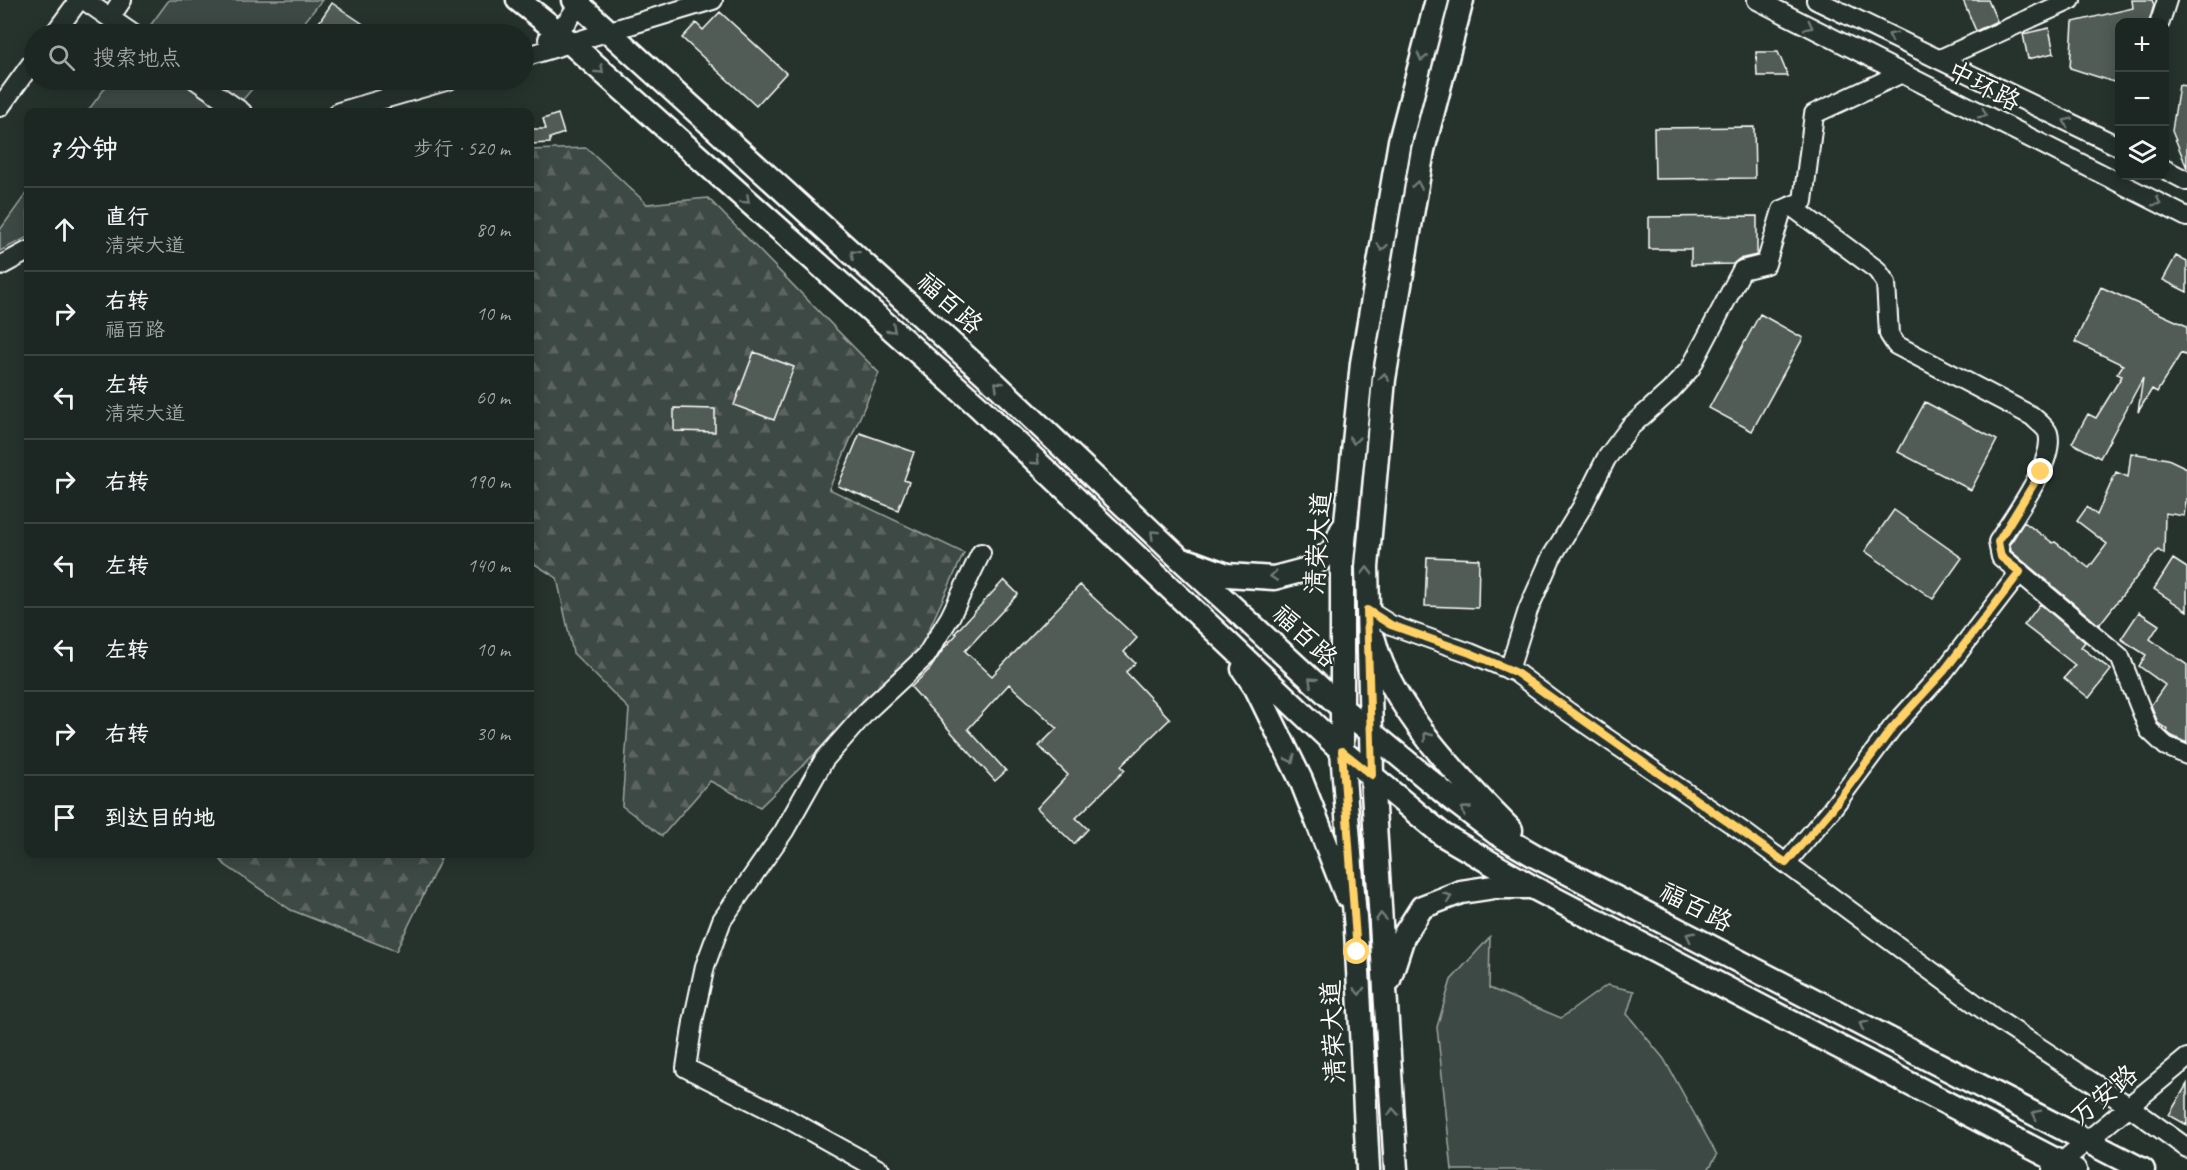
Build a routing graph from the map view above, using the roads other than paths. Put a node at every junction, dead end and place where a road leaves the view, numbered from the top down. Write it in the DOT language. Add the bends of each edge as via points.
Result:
graph roads {
  1 [pos="79,0"];
  2 [pos="84,0"];
  3 [pos="122,0"];
  4 [pos="518,0"];
  5 [pos="713,0"];
  6 [pos="1437,0"];
  7 [pos="1462,0"];
  8 [pos="1757,0"];
  9 [pos="1816,0"];
  10 [pos="2072,0"];
  11 [pos="2167,0"];
  12 [pos="579,1"];
  13 [pos="110,18"];
  14 [pos="2161,18"];
  15 [pos="61,24"];
  16 [pos="118,24"];
  17 [pos="610,31"];
  18 [pos="563,37"];
  19 [pos="534,52"];
  20 [pos="1940,60"];
  21 [pos="1902,73"];
  22 [pos="24,74"];
  23 [pos="210,90"];
  24 [pos="415,90"];
  25 [pos="0,107"];
  26 [pos="236,108"];
  27 [pos="353,108"];
  28 [pos="2115,145"];
  29 [pos="2169,172"];
  30 [pos="2187,181"];
  31 [pos="1791,206"];
  32 [pos="2187,217"];
  33 [pos="24,253"];
  34 [pos="0,266"];
  35 [pos="1346,519"];
  36 [pos="981,553"];
  37 [pos="1174,553"];
  38 [pos="2020,572"];
  39 [pos="1367,612"];
  40 [pos="1220,635"];
  41 [pos="1509,670"];
  42 [pos="1343,709"];
  43 [pos="1371,735"];
  44 [pos="1342,751"];
  45 [pos="2187,755"];
  46 [pos="1372,775"];
  47 [pos="1537,857"];
  48 [pos="1786,863"];
  49 [pos="1532,888"];
  50 [pos="1356,930"];
  51 [pos="1385,992"];
  52 [pos="2187,1058"];
  53 [pos="2130,1107"];
  54 [pos="2088,1141"];
  55 [pos="2187,1148"];
  56 [pos="2063,1168"];
  57 [pos="880,1170"];
  58 [pos="1368,1170"];
  59 [pos="1396,1170"];
  60 [pos="2143,1170"];
  1 -- 15 [label="street"];
  2 -- 13 [label="street"];
  3 -- 13 [label="street"];
  4 -- 18 [label="main road"];
  5 -- 17 [label="street"];
  6 -- 35 [label="main road, 清荣大道, one-way" via="1400,141 1362,363"];
  39 -- 7 [label="main road, 清荣大道, one-way" via="1366,567 1384,379 1424,150"];
  8 -- 21 [label="street, 中环路, one-way"];
  20 -- 9 [label="street, 中环路, one-way"];
  10 -- 20 [label="street"];
  11 -- 14 [label="street"];
  12 -- 17 [label="main road, 福百路"];
  12 -- 18 [label="street"];
  13 -- 16 [label="street"];
  17 -- 18 [label="street"];
  37 -- 17 [label="main road, 福百路, one-way" via="998,385"];
  18 -- 19 [label="street"];
  18 -- 40 [label="main road, one-way" via="978,406"];
  28 -- 20 [label="street, 中环路, one-way"];
  21 -- 31 [label="street" via="1814,114 1803,201"];
  21 -- 32 [label="street, 中环路, one-way"];
  22 -- 25 [label="street"];
  23 -- 26 [label="street"];
  24 -- 27 [label="street"];
  29 -- 30 [label="street"];
  31 -- 38 [label="street" via="1877,270 1886,283 1889,334 1896,345 2032,416 2047,432 2049,453 2041,472 1998,542 2001,557"];
  31 -- 41 [label="street" via="1782,210 1766,264 1742,270 1690,369 1630,427 1606,459 1551,558 1528,610"];
  33 -- 34 [label="street"];
  35 -- 37 [label="main road, one-way" via="1333,550 1308,569 1274,578 1227,575"];
  35 -- 42 [label="main road, 清荣大道" via="1342,562"];
  36 -- 57 [label="street" via="926,656 866,712 824,760 784,831 722,920 705,966 693,1022 686,1068"];
  42 -- 37 [label="main road, 福百路, one-way"];
  38 -- 45 [label="street" via="2120,657 2149,730 2166,746"];
  38 -- 48 [label="street"];
  39 -- 41 [label="street"];
  39 -- 43 [label="main road, 清荣大道"];
  47 -- 39 [label="main road, one-way" via="1426,736 1377,654"];
  40 -- 44 [label="main road"];
  40 -- 50 [label="main road, one-way" via="1256,688 1301,780"];
  41 -- 48 [label="street"];
  42 -- 43 [label="main road, 福百路"];
  42 -- 44 [label="main road, 清荣大道"];
  43 -- 46 [label="main road, 清荣大道"];
  47 -- 43 [label="main road, 福百路, one-way" via="1496,833"];
  44 -- 46 [label="main road"];
  44 -- 50 [label="main road, 清荣大道"];
  46 -- 49 [label="main road" via="1443,835"];
  51 -- 46 [label="main road, 清荣大道, one-way"];
  54 -- 47 [label="main road, 福百路, one-way"];
  48 -- 53 [label="street" via="1996,1019"];
  51 -- 49 [label="main road, one-way" via="1403,937 1422,908 1461,892 1494,886"];
  49 -- 56 [label="main road"];
  50 -- 58 [label="main road, 清荣大道, one-way"];
  59 -- 51 [label="main road, 清荣大道, one-way"];
  52 -- 53 [label="street, 万安路"];
  53 -- 54 [label="street, 万安路"];
  53 -- 55 [label="street"];
  54 -- 56 [label="street, 万安路"];
  54 -- 60 [label="main road, 福百路"];
}
